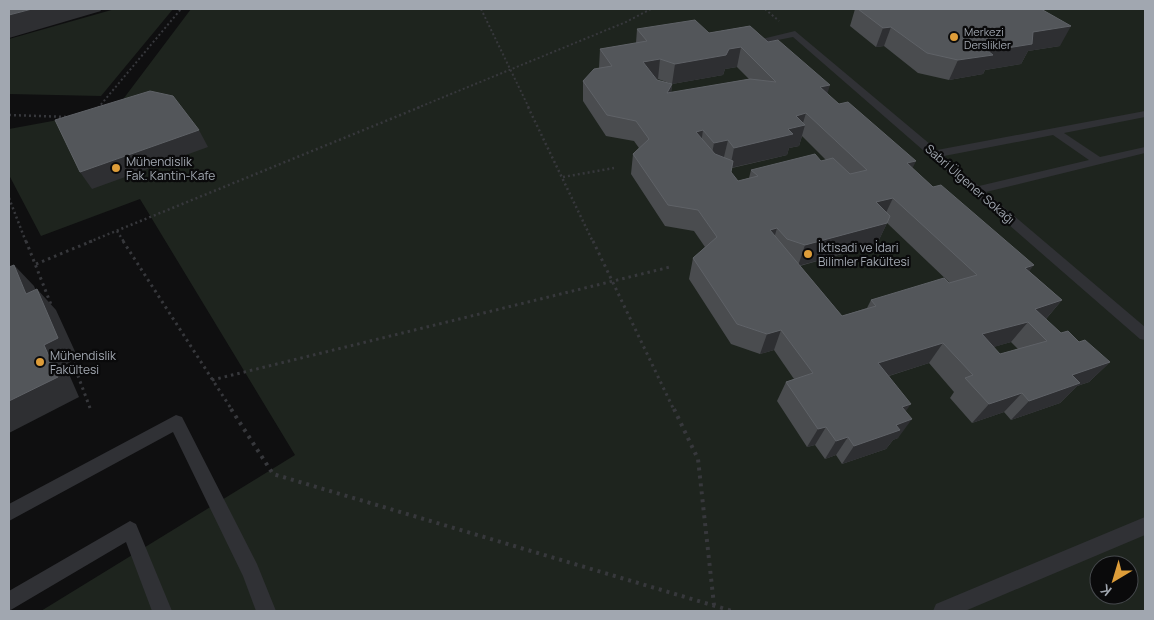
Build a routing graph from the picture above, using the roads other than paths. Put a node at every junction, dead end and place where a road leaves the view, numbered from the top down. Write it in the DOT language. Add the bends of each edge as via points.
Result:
graph roads {
  1 [pos="737,45"];
  2 [pos="1145,114"];
  3 [pos="1055,131"];
  4 [pos="1145,150"];
  5 [pos="936,154"];
  6 [pos="1098,161"];
  7 [pos="977,190"];
  8 [pos="1145,335"];
  9 [pos="9,513"];
  10 [pos="1145,526"];
  11 [pos="9,602"];
  12 [pos="162,611"];
  13 [pos="266,611"];
  14 [pos="943,611"];
  1 -- 5 [label="lane, Sabri Ülgener Sokağı" via="795,34"];
  2 -- 3 [label="lane"];
  3 -- 5 [label="lane"];
  3 -- 6 [label="lane"];
  4 -- 6 [label="lane"];
  5 -- 7 [label="lane, Sabri Ülgener Sokağı"];
  6 -- 7 [label="lane"];
  7 -- 8 [label="lane, Sabri Ülgener Sokağı"];
  9 -- 13 [label="lane" via="176,422 250,571"];
  10 -- 14 [label="lane"];
  11 -- 12 [label="lane" via="130,530"];
}
